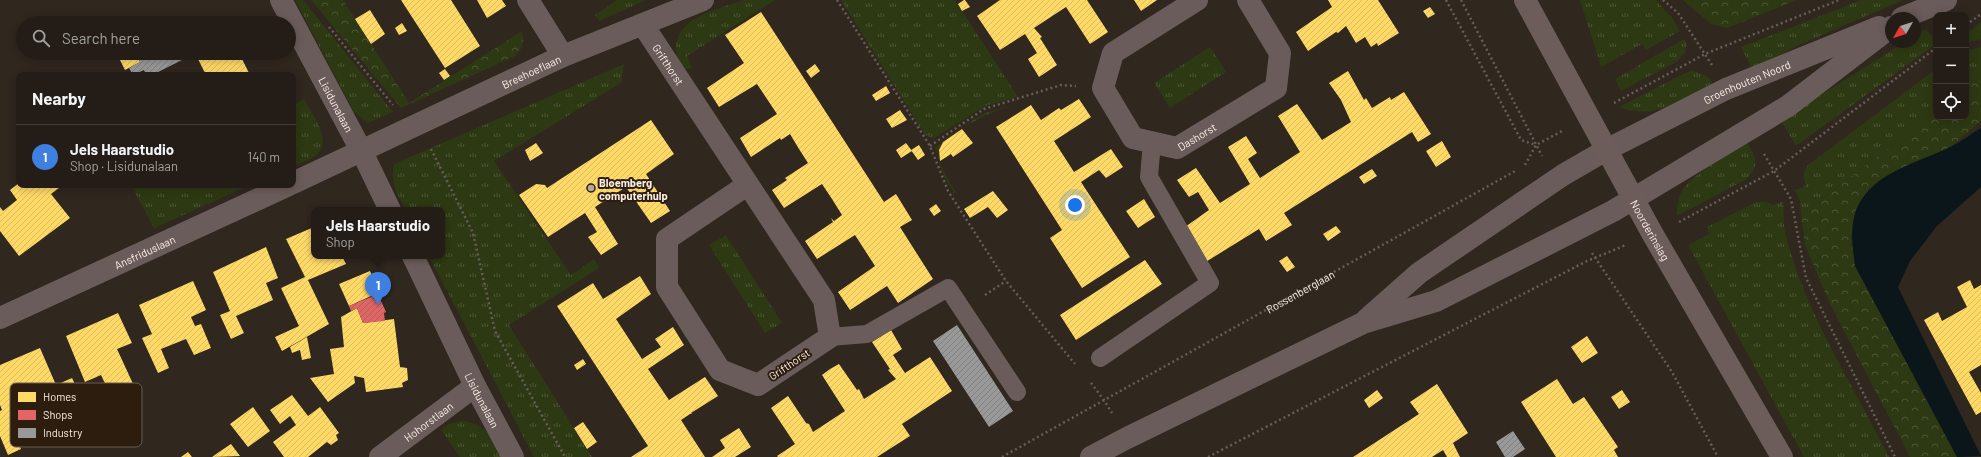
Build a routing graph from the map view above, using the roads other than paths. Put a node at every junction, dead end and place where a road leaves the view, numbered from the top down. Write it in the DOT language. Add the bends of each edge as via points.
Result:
graph roads {
  1 [pos="281,0"];
  2 [pos="528,0"];
  3 [pos="704,0"];
  4 [pos="1197,0"];
  5 [pos="1248,0"];
  6 [pos="1525,0"];
  7 [pos="1946,0"];
  8 [pos="1917,12"];
  9 [pos="290,16"];
  10 [pos="1885,24"];
  11 [pos="643,25"];
  12 [pos="296,28"];
  13 [pos="1885,32"];
  14 [pos="563,56"];
  15 [pos="1152,142"];
  16 [pos="1606,150"];
  17 [pos="362,152"];
  18 [pos="296,182"];
  19 [pos="747,185"];
  20 [pos="283,188"];
  21 [pos="1634,200"];
  22 [pos="389,207"];
  23 [pos="414,259"];
  24 [pos="0,318"];
  25 [pos="1363,323"];
  26 [pos="830,337"];
  27 [pos="1100,358"];
  28 [pos="476,386"];
  29 [pos="1017,392"];
  30 [pos="380,457"];
  31 [pos="513,457"];
  32 [pos="1091,457"];
  33 [pos="1782,457"];
  1 -- 9 [label="street, Lisidunalaan"];
  2 -- 14 [label="street"];
  3 -- 11 [label="street, Breehoeflaan"];
  4 -- 15 [label="street, Dashorst" via="1113,53 1103,88 1133,138"];
  5 -- 15 [label="street, Dashorst" via="1280,53 1276,88 1177,148"];
  6 -- 16 [label="main road, Noorderinslag"];
  7 -- 8 [label="street"];
  10 -- 16 [label="street, Groenhouten Noord" via="1726,89"];
  11 -- 14 [label="street, Breehoeflaan"];
  11 -- 19 [label="street, Grifthorst"];
  12 -- 17 [label="street, Lisidunalaan"];
  13 -- 21 [label="street" via="1788,106"];
  14 -- 17 [label="street, Breehoeflaan"];
  15 -- 27 [label="lane" via="1149,177 1210,284"];
  16 -- 21 [label="main road, Noorderinslag"];
  16 -- 25 [label="street" via="1563,175 1419,273"];
  17 -- 18 [label="street"];
  17 -- 22 [label="street, Lisidunalaan"];
  19 -- 26 [label="street, Grifthorst" via="824,300"];
  19 -- 26 [label="street, Grifthorst" via="667,239 667,287 720,370 758,385"];
  20 -- 24 [label="street, Ansfriduslaan"];
  21 -- 25 [label="street" via="1436,301"];
  21 -- 33 [label="main road, Noorderinslag"];
  23 -- 28 [label="street, Lisidunalaan"];
  25 -- 32 [label="street"];
  26 -- 29 [label="lane" via="867,334 948,288"];
  28 -- 30 [label="street, Hohorstlaan"];
  28 -- 31 [label="street, Lisidunalaan"];
}
